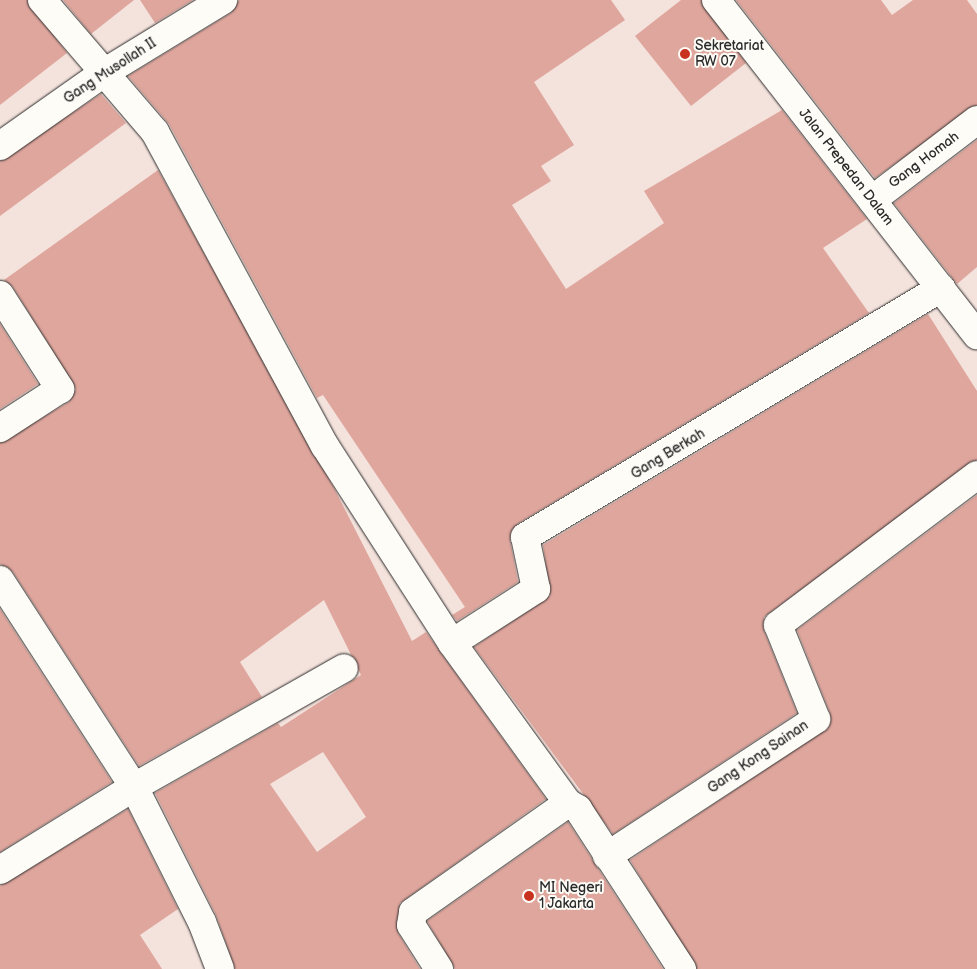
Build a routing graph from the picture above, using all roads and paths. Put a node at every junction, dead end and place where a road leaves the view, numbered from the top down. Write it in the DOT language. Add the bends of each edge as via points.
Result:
graph roads {
  1 [pos="42,0"];
  2 [pos="223,0"];
  3 [pos="716,0"];
  4 [pos="102,74"];
  5 [pos="977,120"];
  6 [pos="0,146"];
  7 [pos="872,200"];
  8 [pos="941,288"];
  9 [pos="0,295"];
  10 [pos="977,335"];
  11 [pos="0,428"];
  12 [pos="977,475"];
  13 [pos="0,580"];
  14 [pos="452,643"];
  15 [pos="344,668"];
  16 [pos="134,787"];
  17 [pos="568,803"];
  18 [pos="607,856"];
  19 [pos="0,870"];
  20 [pos="220,969"];
  21 [pos="439,969"];
  22 [pos="682,969"];
  1 -- 4 [label="street"];
  2 -- 4 [label="street, Gang Musollah II"];
  3 -- 7 [label="street, Jalan Prepedan Dalam"];
  4 -- 6 [label="street, Gang Musollah II"];
  4 -- 14 [label="street" via="155,132 325,446"];
  5 -- 7 [label="street, Gang Homah"];
  7 -- 8 [label="street, Jalan Prepedan Dalam"];
  8 -- 10 [label="street, Jalan Prepedan Dalam"];
  8 -- 14 [label="street, Gang Berkah" via="610,489 525,536 536,589"];
  9 -- 11 [label="street" via="60,389"];
  12 -- 18 [label="street, Gang Kong Sainan" via="778,625 816,718"];
  13 -- 16 [label="street"];
  14 -- 17 [label="street"];
  15 -- 16 [label="street"];
  16 -- 19 [label="street"];
  16 -- 20 [label="street" via="202,922"];
  17 -- 18 [label="street" via="578,809"];
  17 -- 21 [label="street" via="413,912 411,925"];
  18 -- 22 [label="street"];
}
